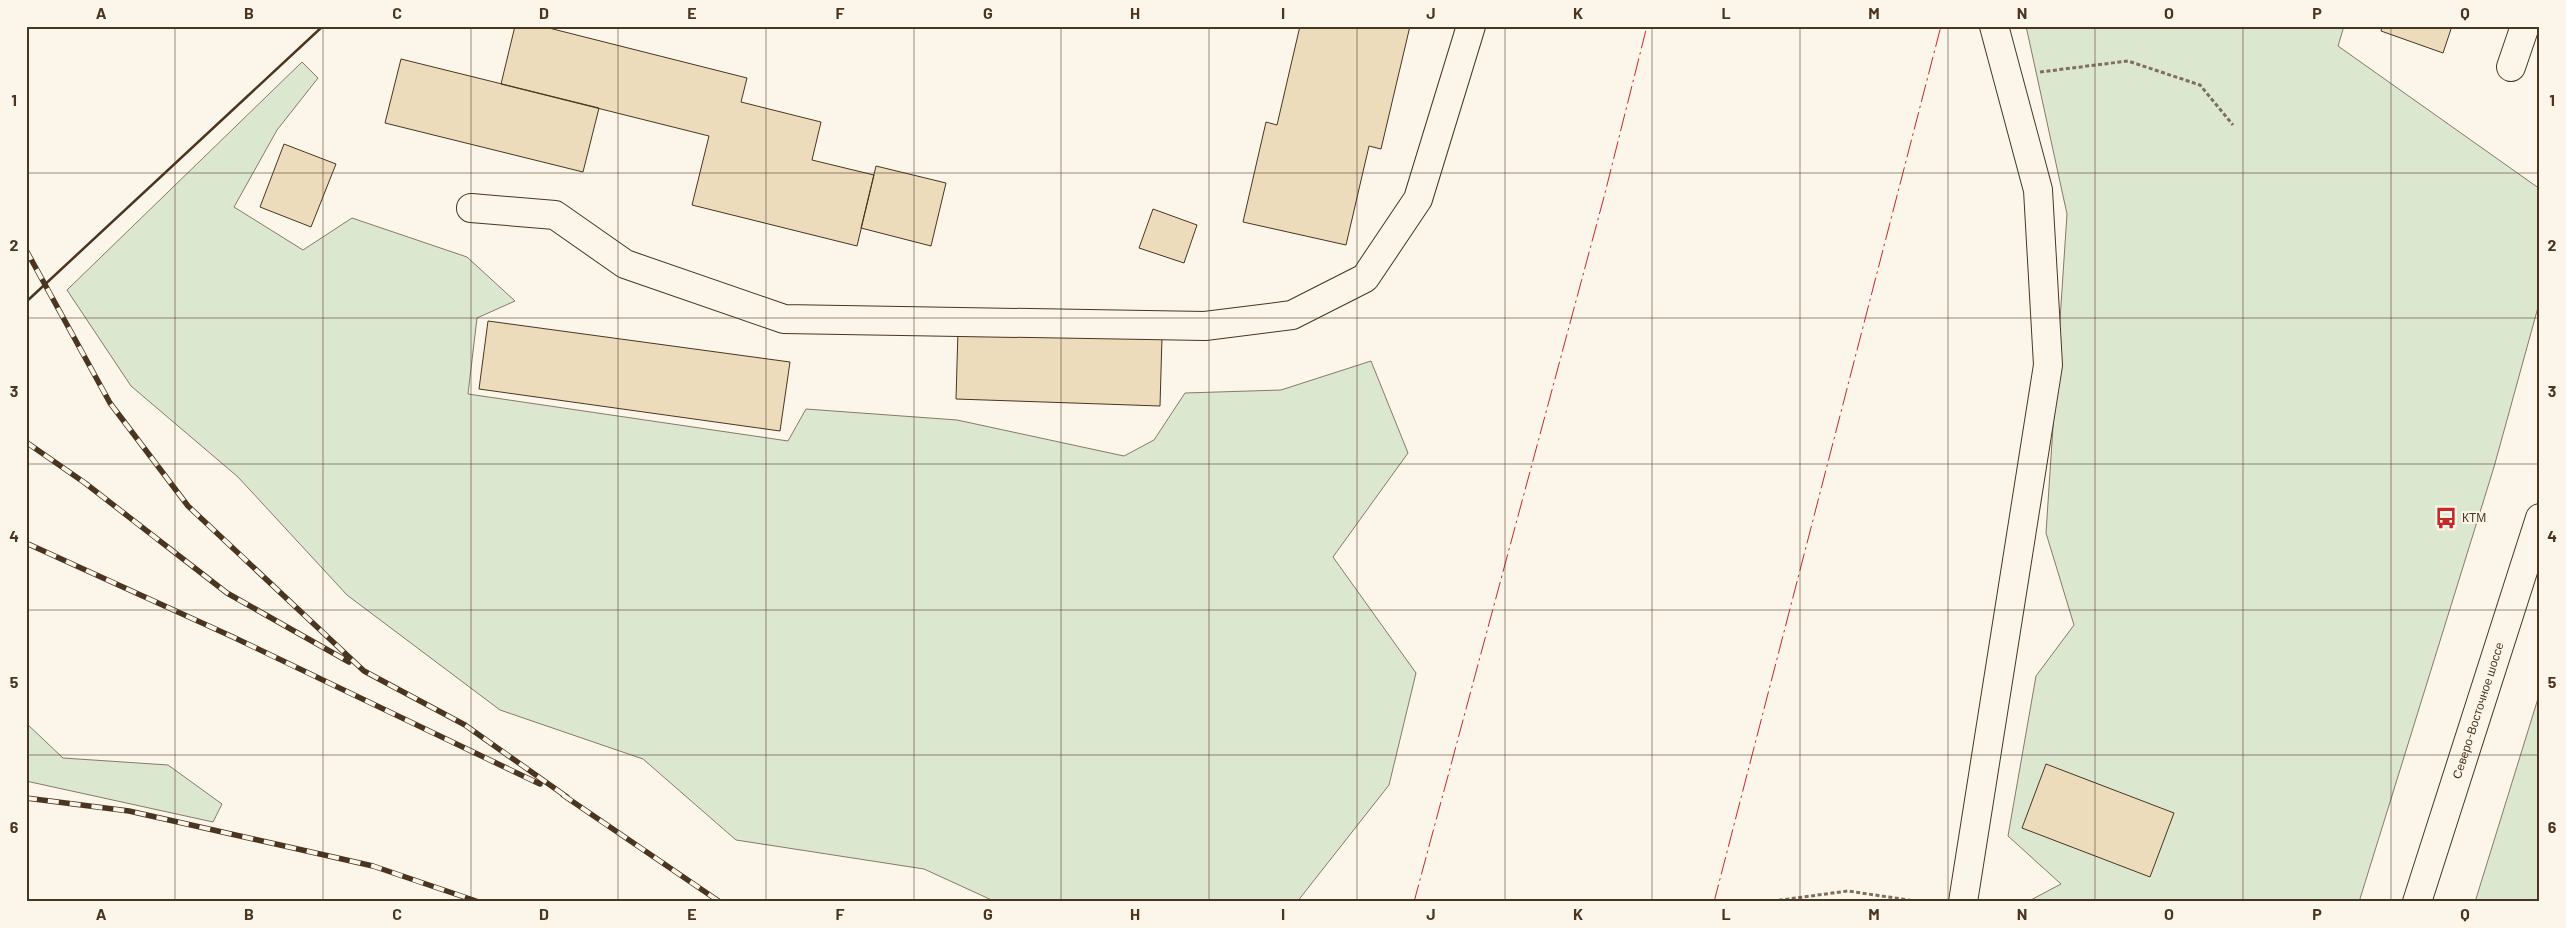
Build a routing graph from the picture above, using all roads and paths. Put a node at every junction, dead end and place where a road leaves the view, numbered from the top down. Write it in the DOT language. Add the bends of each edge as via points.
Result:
graph roads {
  1 [pos="1471,26"];
  2 [pos="1994,26"];
  3 [pos="2525,26"];
  4 [pos="2511,67"];
  5 [pos="2008,76"];
  6 [pos="2233,125"];
  7 [pos="471,208"];
  8 [pos="2540,518"];
  9 [pos="1766,902"];
  10 [pos="1922,902"];
  11 [pos="1963,902"];
  12 [pos="2417,902"];
  1 -- 7 [label="main road" via="1418,200 1366,278 1292,314 1205,326 784,319 625,264 555,215"];
  2 -- 5 [label="main road"];
  3 -- 4 [label="main road"];
  5 -- 6 [label="path" via="2128,61 2200,85"];
  5 -- 11 [label="main road" via="2038,190 2048,365"];
  8 -- 12 [label="main road, Северо-Восточное шоссе"];
  9 -- 10 [label="path" via="1848,891"];
}
